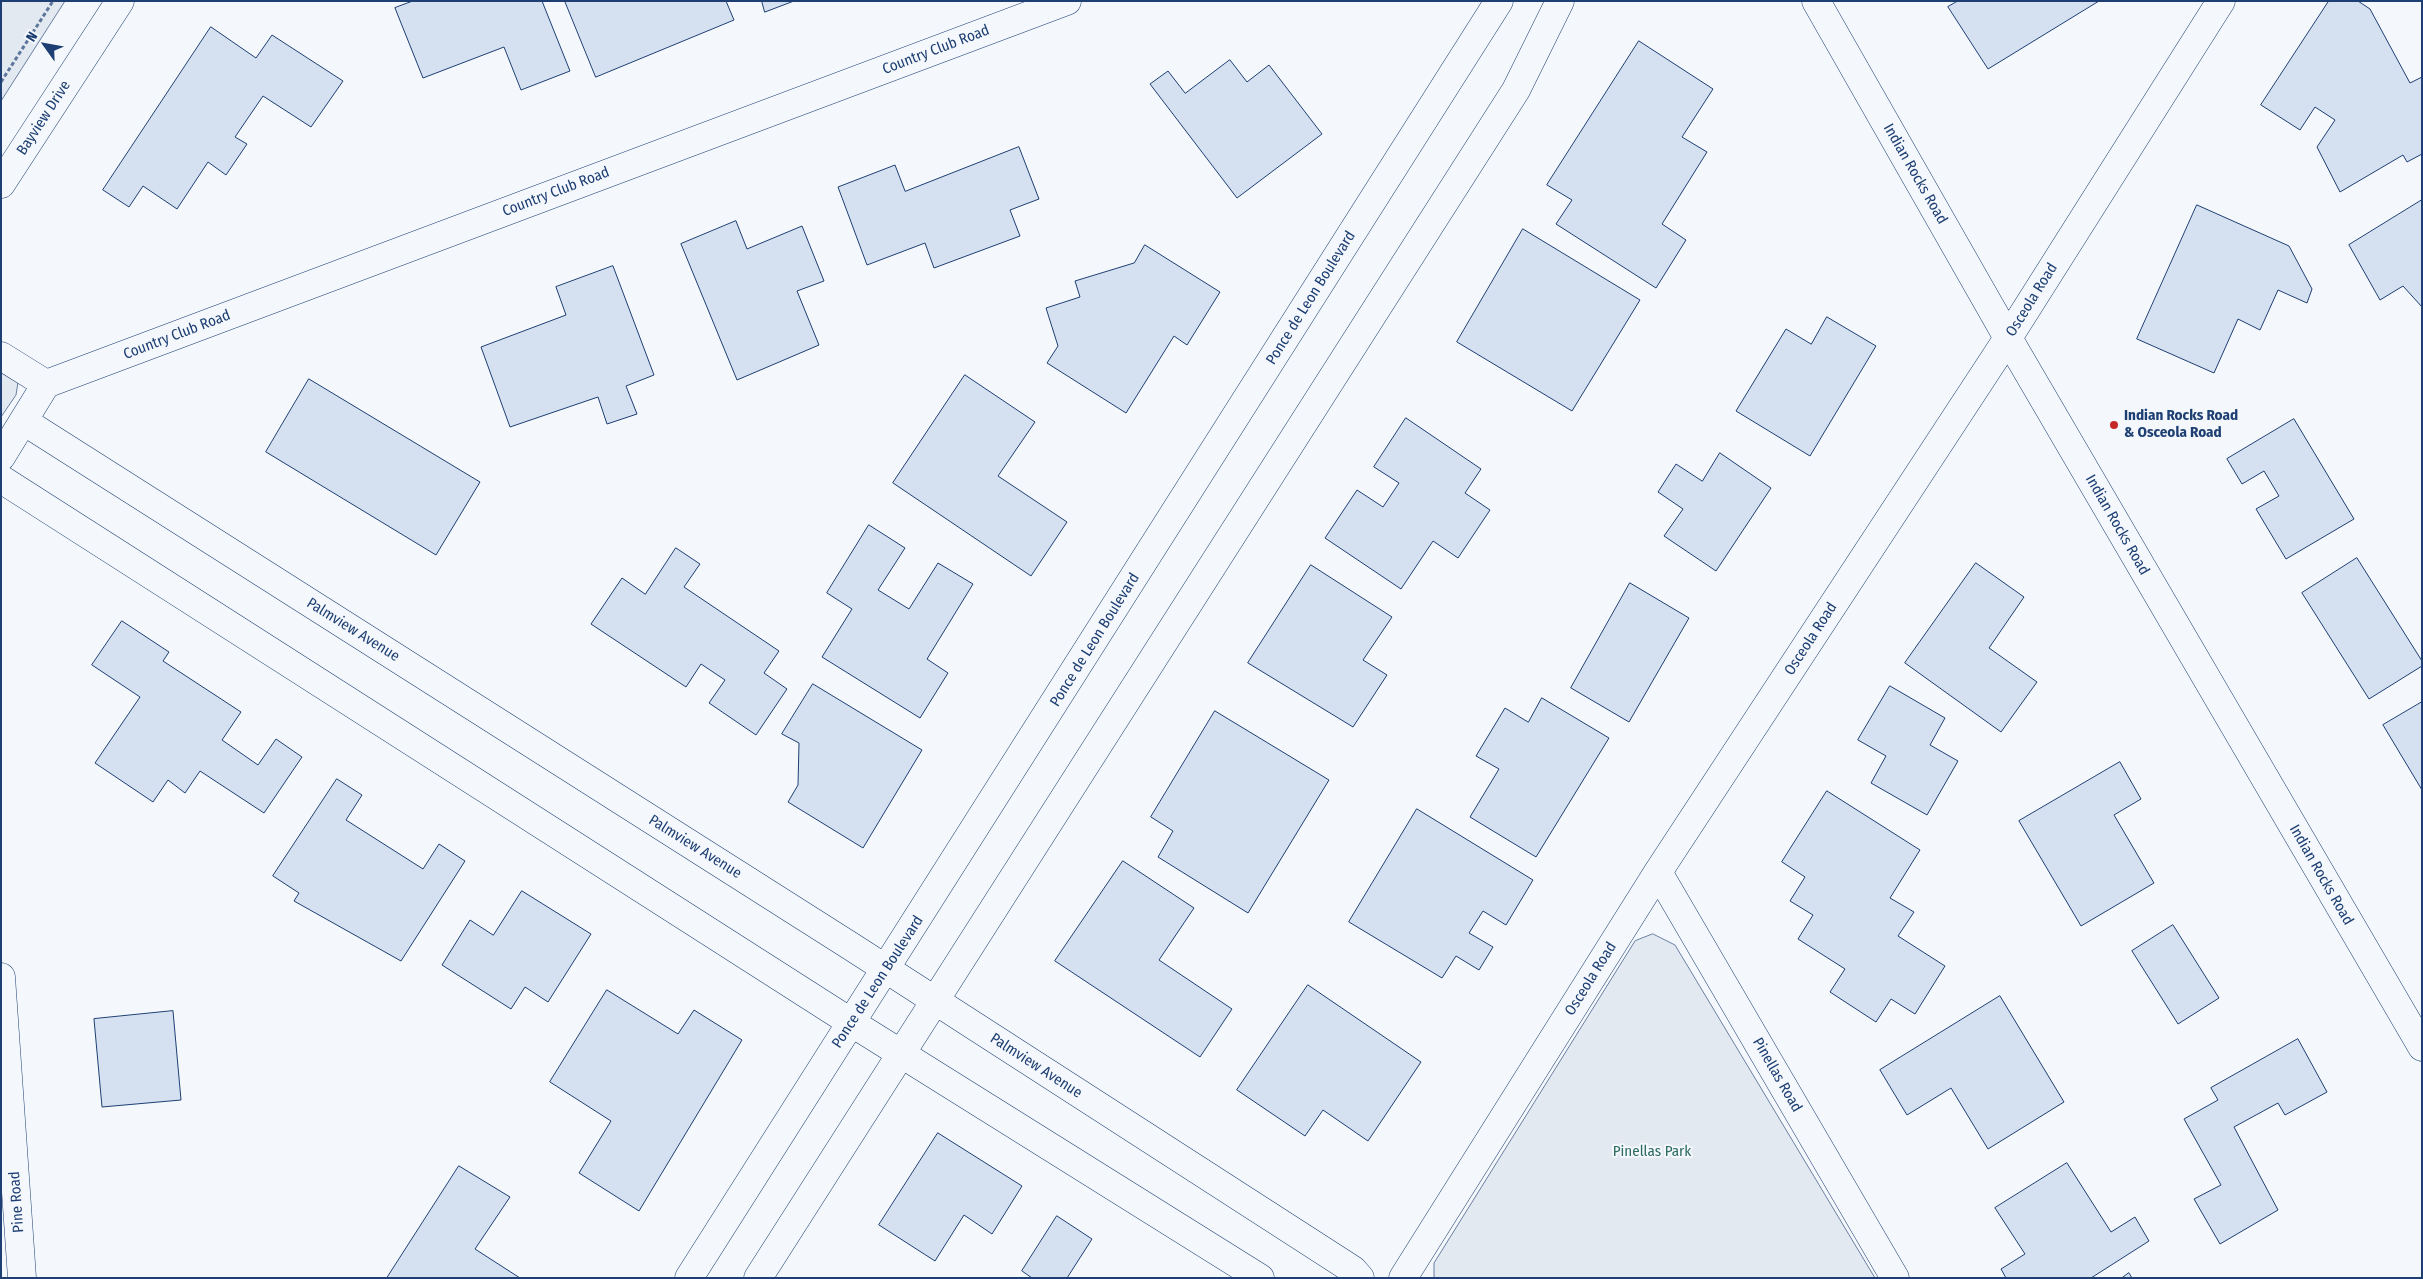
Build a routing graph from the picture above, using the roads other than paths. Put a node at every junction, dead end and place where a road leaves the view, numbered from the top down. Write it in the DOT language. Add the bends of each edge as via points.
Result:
graph roads {
  1 [pos="120,1"];
  2 [pos="1066,1"];
  3 [pos="1499,1"];
  4 [pos="1560,1"];
  5 [pos="1816,1"];
  6 [pos="2221,1"];
  7 [pos="1,184"];
  8 [pos="2008,338"];
  9 [pos="1,356"];
  10 [pos="46,384"];
  11 [pos="25,422"];
  12 [pos="1,458"];
  13 [pos="1,480"];
  14 [pos="1658,872"];
  15 [pos="886,969"];
  16 [pos="1,977"];
  17 [pos="935,1001"];
  18 [pos="852,1022"];
  19 [pos="2422,1047"];
  20 [pos="902,1054"];
  21 [pos="22,1278"];
  22 [pos="689,1278"];
  23 [pos="758,1278"];
  24 [pos="1260,1278"];
  25 [pos="1360,1278"];
  26 [pos="1403,1278"];
  27 [pos="1896,1278"];
  1 -- 7 [label="street, Bayview Drive"];
  2 -- 10 [label="street, Country Club Road"];
  3 -- 15 [label="street, Ponce de Leon Boulevard"];
  4 -- 17 [label="street" via="1516,90"];
  5 -- 8 [label="street, Indian Rocks Road"];
  6 -- 8 [label="street, Osceola Road"];
  8 -- 14 [label="street, Osceola Road"];
  8 -- 19 [label="street, Indian Rocks Road"];
  9 -- 10 [label="street"];
  10 -- 11 [label="street"];
  11 -- 12 [label="street"];
  11 -- 15 [label="street, Palmview Avenue"];
  13 -- 18 [label="street"];
  14 -- 26 [label="street, Osceola Road"];
  14 -- 27 [label="street, Pinellas Road"];
  15 -- 17 [label="street, Palmview Avenue"];
  15 -- 18 [label="street, Ponce de Leon Boulevard"];
  16 -- 21 [label="street, Pine Road"];
  17 -- 20 [label="street"];
  17 -- 25 [label="street, Palmview Avenue" via="1353,1270"];
  18 -- 20 [label="street"];
  18 -- 22 [label="street, Ponce de Leon Boulevard"];
  20 -- 23 [label="street"];
  20 -- 24 [label="street"];
}
